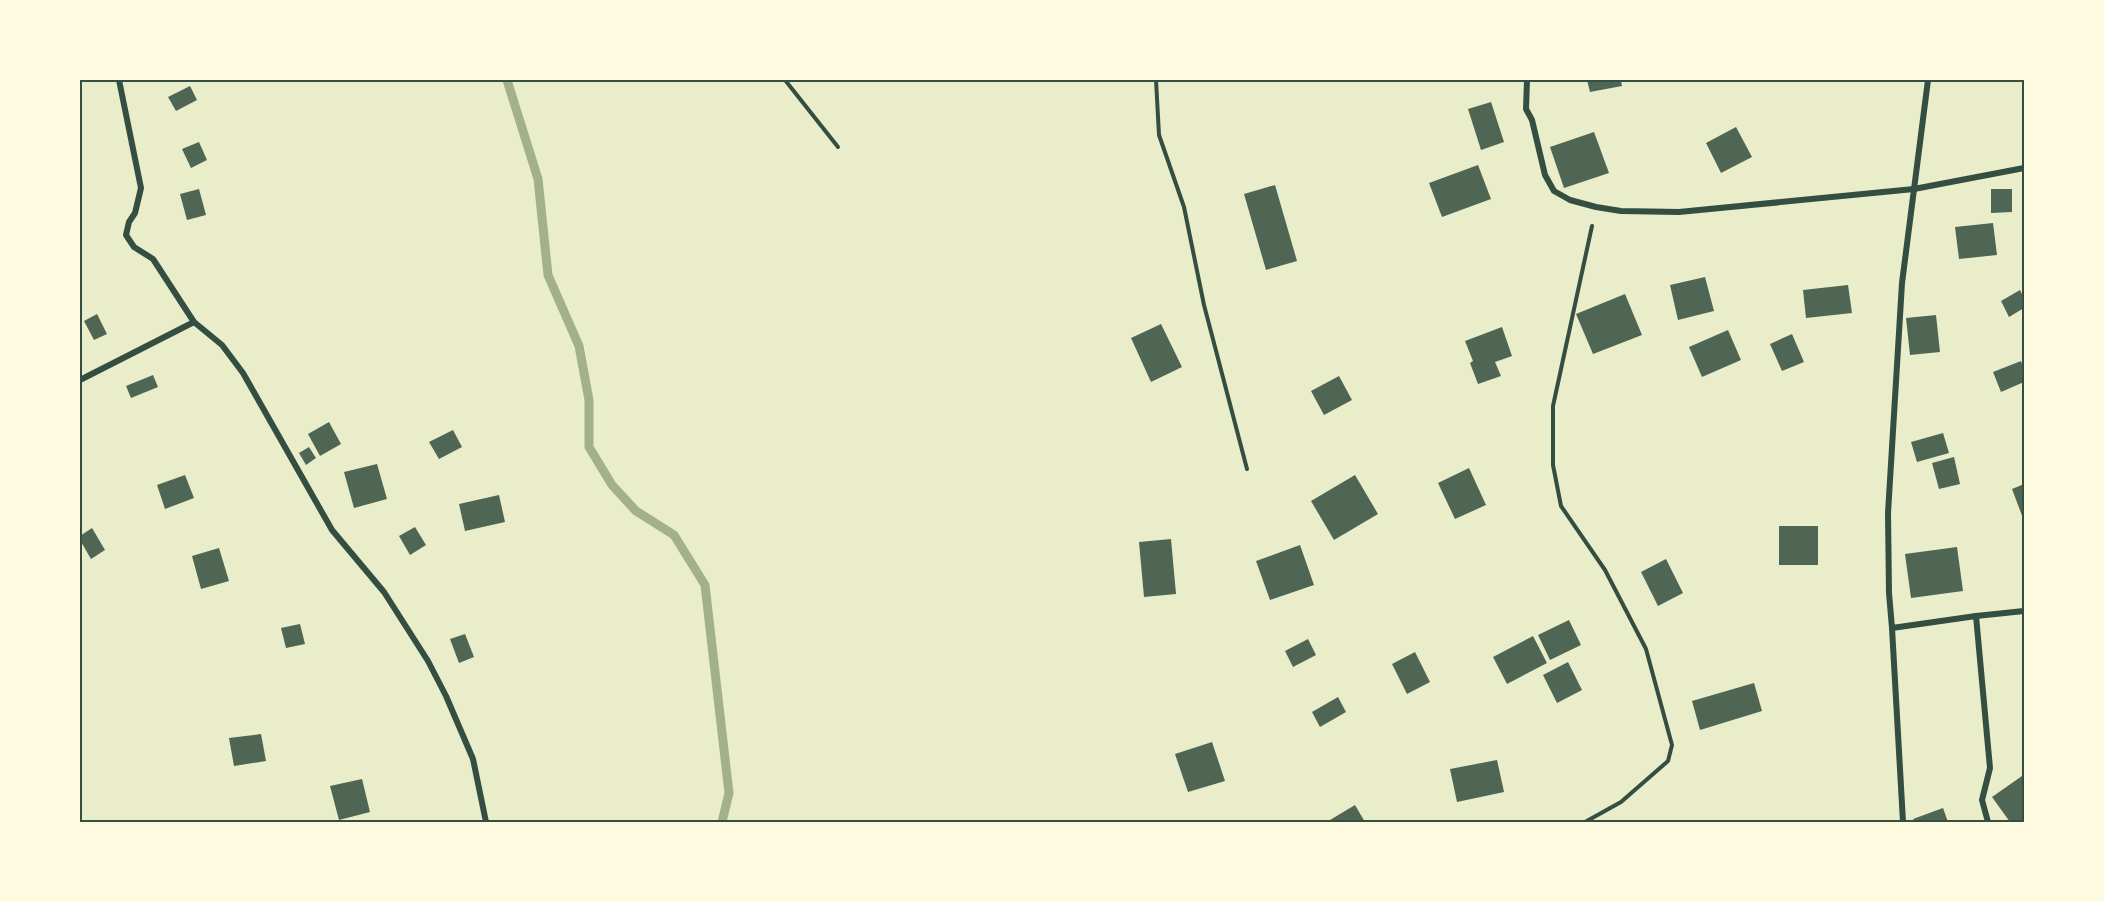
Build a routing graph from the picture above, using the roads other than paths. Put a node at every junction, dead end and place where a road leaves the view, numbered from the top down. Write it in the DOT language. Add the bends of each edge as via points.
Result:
graph roads {
  1 [pos="119,80"];
  2 [pos="1527,80"];
  3 [pos="1928,80"];
  4 [pos="2025,168"];
  5 [pos="1914,189"];
  6 [pos="194,322"];
  7 [pos="80,380"];
  8 [pos="2025,611"];
  9 [pos="1976,616"];
  10 [pos="1892,628"];
  11 [pos="486,822"];
  12 [pos="1903,822"];
  13 [pos="1988,822"];
  1 -- 6 [label="street" via="141,188 126,235 134,247 153,259"];
  2 -- 5 [label="street" via="1526,109 1545,175 1554,191 1570,200 1622,211 1679,212"];
  3 -- 5 [label="street"];
  4 -- 5 [label="street"];
  5 -- 10 [label="street" via="1902,283 1888,513"];
  6 -- 7 [label="street"];
  6 -- 11 [label="street" via="222,345 243,373 332,531 384,592 428,661 473,759"];
  8 -- 9 [label="street"];
  9 -- 10 [label="street"];
  9 -- 13 [label="street" via="1990,768 1982,800"];
  10 -- 12 [label="street"];
}
